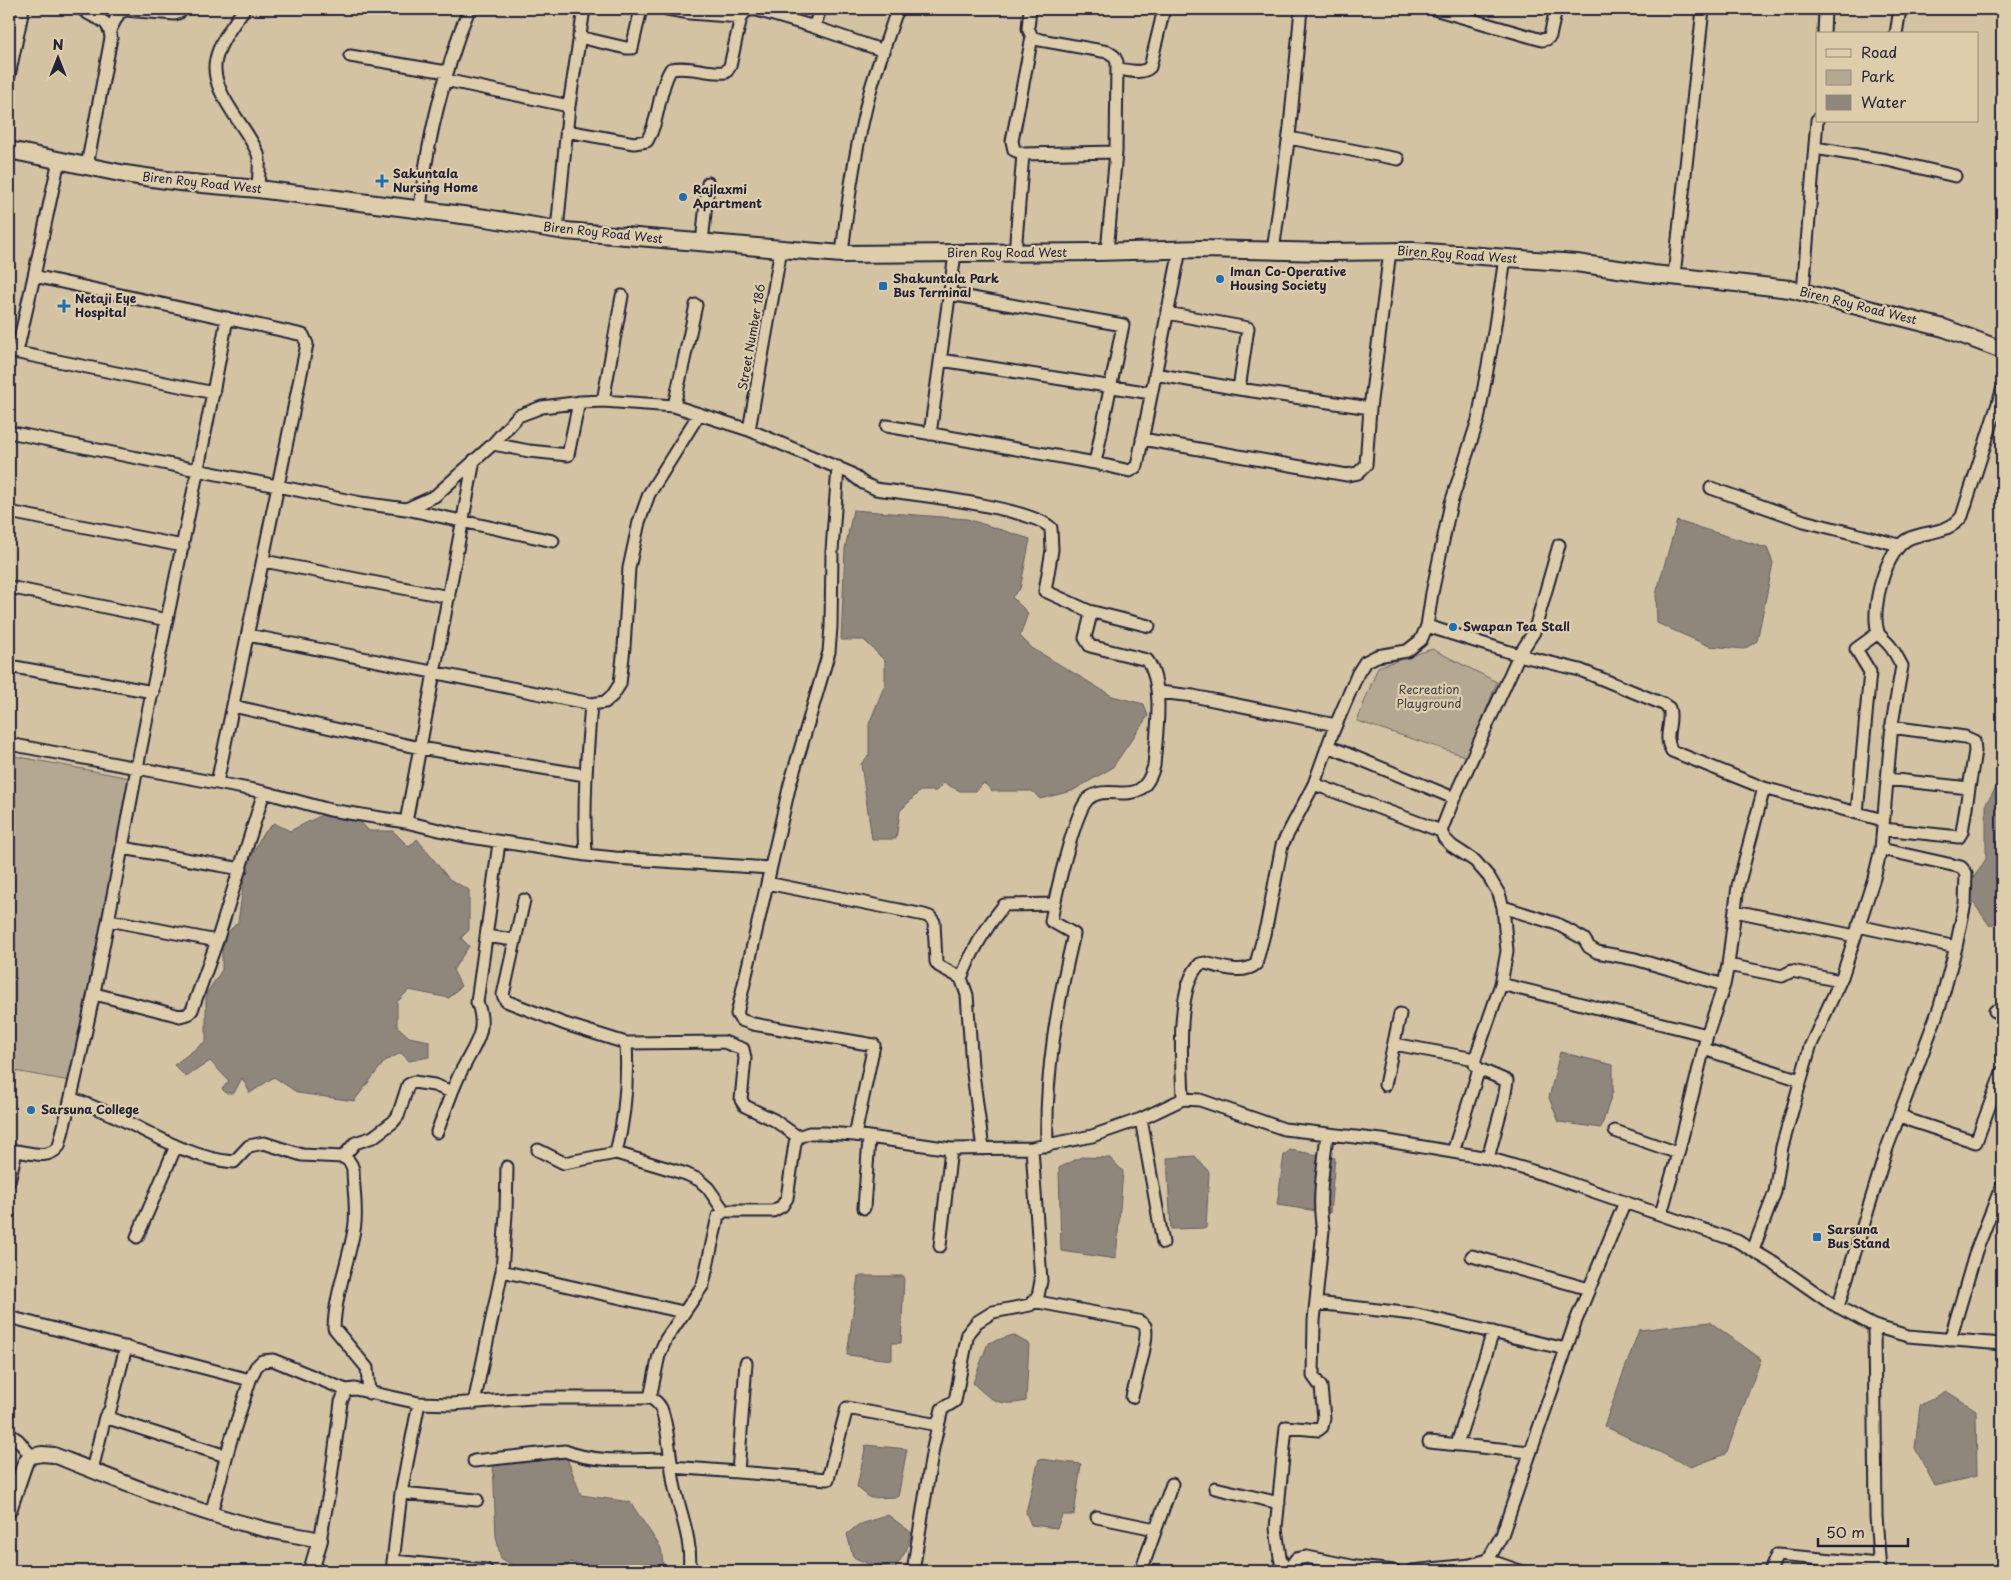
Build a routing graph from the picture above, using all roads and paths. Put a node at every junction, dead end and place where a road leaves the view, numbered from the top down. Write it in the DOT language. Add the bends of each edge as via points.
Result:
graph roads {
  1 [pos="23,9"];
  2 [pos="82,9"];
  3 [pos="183,9"];
  4 [pos="244,9"];
  5 [pos="469,9"];
  6 [pos="584,9"];
  7 [pos="641,9"];
  8 [pos="667,9"];
  9 [pos="820,9"];
  10 [pos="898,9"];
  11 [pos="1030,9"];
  12 [pos="1164,9"];
  13 [pos="1301,9"];
  14 [pos="1434,9"];
  15 [pos="1556,9"];
  16 [pos="1703,9"];
  17 [pos="1825,9"];
  18 [pos="1900,9"];
  19 [pos="741,17"];
  20 [pos="811,26"];
  21 [pos="110,30"];
  22 [pos="1824,32"];
  23 [pos="1896,32"];
  24 [pos="1032,36"];
  25 [pos="579,37"];
  26 [pos="884,51"];
  27 [pos="350,56"];
  28 [pos="1118,69"];
  29 [pos="9,76"];
  30 [pos="446,76"];
  31 [pos="569,106"];
  32 [pos="1817,122"];
  33 [pos="566,131"];
  34 [pos="1289,138"];
  35 [pos="1815,148"];
  36 [pos="9,150"];
  37 [pos="1116,152"];
  38 [pos="1023,154"];
  39 [pos="59,160"];
  40 [pos="1398,160"];
  41 [pos="87,166"];
  42 [pos="1955,176"];
  43 [pos="708,183"];
  44 [pos="258,188"];
  45 [pos="420,210"];
  46 [pos="557,230"];
  47 [pos="702,243"];
  48 [pos="781,249"];
  49 [pos="1180,250"];
  50 [pos="1273,251"];
  51 [pos="1390,251"];
  52 [pos="1107,252"];
  53 [pos="1015,253"];
  54 [pos="842,254"];
  55 [pos="955,254"];
  56 [pos="1505,258"];
  57 [pos="34,276"];
  58 [pos="1674,276"];
  59 [pos="1803,292"];
  60 [pos="950,294"];
  61 [pos="622,296"];
  62 [pos="696,305"];
  63 [pos="1167,310"];
  64 [pos="227,318"];
  65 [pos="2002,350"];
  66 [pos="13,352"];
  67 [pos="941,360"];
  68 [pos="1155,374"];
  69 [pos="1111,386"];
  70 [pos="1239,389"];
  71 [pos="2002,391"];
  72 [pos="214,393"];
  73 [pos="1151,393"];
  74 [pos="603,401"];
  75 [pos="579,402"];
  76 [pos="674,406"];
  77 [pos="1370,408"];
  78 [pos="699,414"];
  79 [pos="887,426"];
  80 [pos="749,430"];
  81 [pos="9,432"];
  82 [pos="930,434"];
  83 [pos="1142,439"];
  84 [pos="493,444"];
  85 [pos="474,459"];
  86 [pos="1095,463"];
  87 [pos="838,467"];
  88 [pos="199,469"];
  89 [pos="278,487"];
  90 [pos="1711,488"];
  91 [pos="406,509"];
  92 [pos="9,512"];
  93 [pos="462,522"];
  94 [pos="553,541"];
  95 [pos="1559,545"];
  96 [pos="1900,545"];
  97 [pos="183,546"];
  98 [pos="264,561"];
  99 [pos="9,587"];
  100 [pos="449,597"];
  101 [pos="1089,610"];
  102 [pos="167,620"];
  103 [pos="1149,626"];
  104 [pos="1427,626"];
  105 [pos="1878,633"];
  106 [pos="248,635"];
  107 [pos="1519,655"];
  108 [pos="9,666"];
  109 [pos="434,672"];
  110 [pos="153,692"];
  111 [pos="1159,692"];
  112 [pos="591,704"];
  113 [pos="233,706"];
  114 [pos="1336,726"];
  115 [pos="1892,727"];
  116 [pos="9,744"];
  117 [pos="1328,746"];
  118 [pos="420,748"];
  119 [pos="137,768"];
  120 [pos="585,775"];
  121 [pos="1887,779"];
  122 [pos="217,783"];
  123 [pos="1314,784"];
  124 [pos="1764,788"];
  125 [pos="1969,788"];
  126 [pos="264,792"];
  127 [pos="1454,798"];
  128 [pos="1857,813"];
  129 [pos="406,822"];
  130 [pos="1883,825"];
  131 [pos="1441,831"];
  132 [pos="499,843"];
  133 [pos="123,848"];
  134 [pos="1881,849"];
  135 [pos="586,855"];
  136 [pos="770,868"];
  137 [pos="241,869"];
  138 [pos="767,884"];
  139 [pos="524,900"];
  140 [pos="1054,904"];
  141 [pos="1503,907"];
  142 [pos="1735,911"];
  143 [pos="109,920"];
  144 [pos="1857,931"];
  145 [pos="486,936"];
  146 [pos="514,940"];
  147 [pos="217,941"];
  148 [pos="1956,946"];
  149 [pos="1728,965"];
  150 [pos="961,978"];
  151 [pos="1840,981"];
  152 [pos="1501,984"];
  153 [pos="1724,985"];
  154 [pos="94,994"];
  155 [pos="1400,1014"];
  156 [pos="1707,1035"];
  157 [pos="626,1043"];
  158 [pos="1394,1044"];
  159 [pos="1704,1049"];
  160 [pos="1477,1064"];
  161 [pos="2002,1072"];
  162 [pos="1800,1080"];
  163 [pos="1385,1085"];
  164 [pos="452,1092"];
  165 [pos="71,1098"];
  166 [pos="1183,1099"];
  167 [pos="1900,1115"];
  168 [pos="1141,1119"];
  169 [pos="1615,1131"];
  170 [pos="437,1132"];
  171 [pos="1327,1134"];
  172 [pos="855,1135"];
  173 [pos="798,1137"];
  174 [pos="868,1138"];
  175 [pos="176,1146"];
  176 [pos="1047,1146"];
  177 [pos="1032,1148"];
  178 [pos="951,1149"];
  179 [pos="983,1149"];
  180 [pos="12,1150"];
  181 [pos="538,1150"];
  182 [pos="616,1152"];
  183 [pos="1453,1152"];
  184 [pos="1678,1153"];
  185 [pos="343,1157"];
  186 [pos="1488,1158"];
  187 [pos="507,1166"];
  188 [pos="9,1181"];
  189 [pos="2002,1185"];
  190 [pos="1625,1202"];
  191 [pos="864,1208"];
  192 [pos="724,1211"];
  193 [pos="1661,1214"];
  194 [pos="137,1237"];
  195 [pos="1163,1243"];
  196 [pos="940,1246"];
  197 [pos="1753,1250"];
  198 [pos="1472,1256"];
  199 [pos="502,1271"];
  200 [pos="1590,1289"];
  201 [pos="1033,1301"];
  202 [pos="1316,1303"];
  203 [pos="1838,1307"];
  204 [pos="683,1312"];
  205 [pos="9,1318"];
  206 [pos="1874,1326"];
  207 [pos="1493,1332"];
  208 [pos="1950,1340"];
  209 [pos="2002,1344"];
  210 [pos="126,1347"];
  211 [pos="1566,1349"];
  212 [pos="746,1362"];
  213 [pos="250,1380"];
  214 [pos="346,1390"];
  215 [pos="369,1393"];
  216 [pos="1132,1397"];
  217 [pos="650,1398"];
  218 [pos="419,1403"];
  219 [pos="474,1403"];
  220 [pos="105,1417"];
  221 [pos="938,1425"];
  222 [pos="9,1434"];
  223 [pos="1429,1442"];
  224 [pos="1457,1444"];
  225 [pos="1530,1452"];
  226 [pos="31,1456"];
  227 [pos="226,1456"];
  228 [pos="474,1461"];
  229 [pos="671,1463"];
  230 [pos="92,1470"];
  231 [pos="738,1472"];
  232 [pos="1172,1484"];
  233 [pos="1215,1488"];
  234 [pos="401,1493"];
  235 [pos="477,1500"];
  236 [pos="1279,1503"];
  237 [pos="9,1510"];
  238 [pos="211,1514"];
  239 [pos="1097,1517"];
  240 [pos="1155,1529"];
  241 [pos="320,1540"];
  242 [pos="1488,1560"];
  243 [pos="392,1566"];
  244 [pos="1879,1568"];
  245 [pos="486,1570"];
  246 [pos="311,1571"];
  247 [pos="689,1571"];
  248 [pos="913,1571"];
  249 [pos="1141,1571"];
  250 [pos="1286,1571"];
  251 [pos="1395,1571"];
  252 [pos="1412,1571"];
  253 [pos="1520,1571"];
  254 [pos="1770,1571"];
  1 -- 29 [label="street"];
  2 -- 21 [label="street" via="106,22"];
  3 -- 21 [label="street" via="174,14 125,10 119,13"];
  4 -- 44 [label="street" via="215,61 217,80 227,102 259,157"];
  5 -- 30 [label="street"];
  6 -- 25 [label="street"];
  7 -- 25 [label="street" via="632,48"];
  8 -- 19 [label="street"];
  9 -- 20 [label="street" via="816,22"];
  10 -- 26 [label="street"];
  11 -- 24 [label="street" via="1028,28"];
  12 -- 28 [label="street" via="1150,67 1140,71"];
  13 -- 34 [label="street"];
  14 -- 15 [label="street" via="1542,40 1550,36"];
  16 -- 58 [label="street"];
  17 -- 22 [label="street"];
  18 -- 23 [label="street"];
  19 -- 20 [label="street" via="747,10 757,10"];
  19 -- 33 [label="street" via="726,72 682,66 671,69 648,141 634,143"];
  20 -- 26 [label="street"];
  21 -- 41 [label="street"];
  24 -- 28 [label="street" via="1108,52 1114,56"];
  24 -- 38 [label="street" via="1012,142 1014,150"];
  25 -- 31 [label="street"];
  26 -- 54 [label="street" via="871,88 852,176"];
  27 -- 30 [label="street"];
  28 -- 37 [label="street"];
  30 -- 31 [label="street"];
  30 -- 45 [label="street" via="424,167"];
  31 -- 33 [label="street"];
  32 -- 35 [label="street"];
  33 -- 46 [label="street"];
  34 -- 40 [label="street"];
  34 -- 50 [label="street"];
  35 -- 42 [label="street"];
  35 -- 59 [label="street"];
  36 -- 39 [label="main road, Biren Roy Road West"];
  37 -- 38 [label="street"];
  37 -- 52 [label="street"];
  38 -- 53 [label="street"];
  39 -- 41 [label="main road, Biren Roy Road West"];
  39 -- 57 [label="street"];
  41 -- 44 [label="main road, Biren Roy Road West" via="180,182"];
  43 -- 47 [label="street"];
  44 -- 45 [label="main road, Biren Roy Road West"];
  45 -- 46 [label="main road, Biren Roy Road West"];
  46 -- 47 [label="main road, Biren Roy Road West"];
  47 -- 48 [label="main road, Biren Roy Road West"];
  48 -- 54 [label="main road, Biren Roy Road West"];
  48 -- 80 [label="street, Street Number 186"];
  49 -- 50 [label="main road, Biren Roy Road West"];
  49 -- 52 [label="main road, Biren Roy Road West"];
  49 -- 63 [label="street"];
  50 -- 51 [label="main road, Biren Roy Road West"];
  51 -- 56 [label="main road, Biren Roy Road West"];
  51 -- 77 [label="street"];
  52 -- 53 [label="main road, Biren Roy Road West"];
  53 -- 55 [label="main road, Biren Roy Road West"];
  54 -- 55 [label="main road, Biren Roy Road West"];
  55 -- 60 [label="street"];
  56 -- 58 [label="main road, Biren Roy Road West" via="1576,263"];
  56 -- 104 [label="street" via="1478,420 1451,503"];
  57 -- 64 [label="street"];
  57 -- 66 [label="street"];
  58 -- 59 [label="main road, Biren Roy Road West"];
  59 -- 65 [label="main road, Biren Roy Road West" via="1944,328"];
  60 -- 67 [label="street"];
  60 -- 69 [label="street" via="1123,325"];
  61 -- 74 [label="street"];
  62 -- 76 [label="street"];
  63 -- 68 [label="street"];
  63 -- 70 [label="street" via="1167,313 1248,328"];
  64 -- 72 [label="street"];
  64 -- 89 [label="street" via="303,335 307,340"];
  66 -- 72 [label="street"];
  67 -- 69 [label="street"];
  67 -- 82 [label="street"];
  68 -- 70 [label="street"];
  68 -- 73 [label="street"];
  69 -- 73 [label="street"];
  69 -- 86 [label="street"];
  70 -- 77 [label="street"];
  71 -- 96 [label="street" via="1962,516 1956,525 1910,538"];
  72 -- 88 [label="street"];
  73 -- 83 [label="street"];
  74 -- 75 [label="street"];
  74 -- 76 [label="street"];
  75 -- 84 [label="street" via="542,407 518,416"];
  75 -- 84 [label="street" via="568,455"];
  76 -- 78 [label="street"];
  77 -- 83 [label="street" via="1366,465 1358,473 1347,475"];
  78 -- 80 [label="street"];
  78 -- 112 [label="street" via="649,494 639,522 629,568 620,684 605,702"];
  79 -- 82 [label="street"];
  80 -- 87 [label="street"];
  81 -- 88 [label="street"];
  82 -- 86 [label="street"];
  83 -- 86 [label="street" via="1135,469 1130,471"];
  84 -- 85 [label="street"];
  85 -- 91 [label="street" via="435,496"];
  85 -- 93 [label="street"];
  87 -- 101 [label="street" via="876,489 1015,511 1044,522 1051,528 1052,550 1045,590"];
  87 -- 136 [label="street" via="829,652 790,784"];
  88 -- 89 [label="street"];
  88 -- 97 [label="street"];
  89 -- 91 [label="street"];
  89 -- 98 [label="street"];
  90 -- 96 [label="street" via="1804,521"];
  91 -- 93 [label="street"];
  92 -- 97 [label="street"];
  93 -- 94 [label="street"];
  93 -- 100 [label="street"];
  95 -- 107 [label="street" via="1534,632"];
  96 -- 105 [label="street" via="1879,588 1875,613"];
  97 -- 102 [label="street"];
  98 -- 100 [label="street"];
  98 -- 106 [label="street"];
  99 -- 102 [label="street"];
  100 -- 109 [label="street"];
  101 -- 103 [label="street"];
  101 -- 111 [label="street" via="1087,643 1147,660"];
  102 -- 110 [label="street"];
  104 -- 107 [label="street"];
  104 -- 114 [label="street" via="1421,640 1407,651 1377,656 1365,662"];
  105 -- 115 [label="street" via="1902,666"];
  105 -- 128 [label="street" via="1856,649 1870,672"];
  106 -- 109 [label="street"];
  106 -- 113 [label="street"];
  107 -- 124 [label="street" via="1580,670 1669,708 1667,732 1672,751"];
  107 -- 127 [label="street"];
  108 -- 110 [label="street"];
  109 -- 112 [label="street"];
  109 -- 118 [label="street"];
  110 -- 119 [label="street"];
  111 -- 114 [label="street"];
  111 -- 140 [label="street" via="1151,778 1132,793 1097,794 1088,799 1078,814"];
  112 -- 120 [label="street"];
  113 -- 118 [label="street"];
  113 -- 122 [label="street"];
  114 -- 117 [label="street"];
  115 -- 121 [label="street"];
  115 -- 125 [label="street" via="1974,741"];
  116 -- 119 [label="street"];
  117 -- 123 [label="street"];
  117 -- 127 [label="street"];
  118 -- 120 [label="street"];
  118 -- 129 [label="street"];
  119 -- 122 [label="street"];
  119 -- 133 [label="street"];
  120 -- 135 [label="street"];
  121 -- 125 [label="street"];
  121 -- 130 [label="street"];
  122 -- 126 [label="street"];
  123 -- 131 [label="street"];
  123 -- 166 [label="street" via="1282,845 1256,964 1244,970 1200,964 1188,983 1182,1020"];
  124 -- 128 [label="street"];
  124 -- 142 [label="street" via="1738,886"];
  125 -- 130 [label="street" via="1959,837"];
  126 -- 129 [label="street" via="330,810"];
  126 -- 137 [label="street"];
  127 -- 131 [label="street"];
  128 -- 130 [label="street"];
  129 -- 132 [label="street"];
  130 -- 134 [label="street"];
  131 -- 141 [label="street" via="1452,846 1475,861 1489,877"];
  132 -- 135 [label="street"];
  132 -- 145 [label="street"];
  133 -- 137 [label="street"];
  133 -- 143 [label="street"];
  134 -- 144 [label="street"];
  134 -- 148 [label="street" via="1961,867 1966,873 1965,904"];
  135 -- 136 [label="street"];
  136 -- 138 [label="street"];
  137 -- 147 [label="street"];
  138 -- 150 [label="street" via="924,915 934,922 936,962"];
  138 -- 172 [label="street" via="737,1014 753,1024 874,1045"];
  139 -- 146 [label="street"];
  140 -- 150 [label="street" via="1004,906 986,927"];
  140 -- 176 [label="street" via="1051,921 1074,934 1055,1027"];
  141 -- 152 [label="street" via="1507,951"];
  141 -- 153 [label="street" via="1557,924 1584,939 1588,947 1597,952 1636,959"];
  142 -- 144 [label="street"];
  142 -- 149 [label="street"];
  143 -- 147 [label="street"];
  143 -- 154 [label="street"];
  144 -- 148 [label="street"];
  144 -- 151 [label="street"];
  145 -- 146 [label="street"];
  145 -- 164 [label="street" via="477,1002 482,1028"];
  146 -- 157 [label="street" via="504,994 506,1001"];
  147 -- 154 [label="street" via="188,1014 180,1016"];
  148 -- 167 [label="street" via="1940,1006"];
  149 -- 151 [label="street" via="1782,976 1792,971"];
  149 -- 153 [label="street"];
  150 -- 179 [label="street" via="967,994"];
  151 -- 162 [label="street" via="1815,1033"];
  152 -- 156 [label="street"];
  152 -- 160 [label="street"];
  153 -- 156 [label="street"];
  154 -- 165 [label="street"];
  155 -- 158 [label="street"];
  156 -- 159 [label="street"];
  157 -- 173 [label="street" via="724,1042 743,1049 741,1100 745,1106 774,1120"];
  157 -- 182 [label="street" via="628,1069 622,1128"];
  158 -- 160 [label="street"];
  158 -- 163 [label="street"];
  159 -- 162 [label="street"];
  159 -- 184 [label="street"];
  160 -- 183 [label="street"];
  160 -- 186 [label="street" via="1507,1081"];
  161 -- 167 [label="street" via="1976,1142"];
  162 -- 197 [label="street" via="1782,1147 1775,1192"];
  164 -- 170 [label="street"];
  164 -- 185 [label="street" via="434,1085 414,1082 408,1085 393,1122 373,1137 355,1143"];
  165 -- 175 [label="street"];
  165 -- 180 [label="street" via="59,1146 54,1152 47,1155"];
  166 -- 168 [label="street"];
  166 -- 171 [label="street" via="1200,1100 1284,1129"];
  167 -- 203 [label="street"];
  168 -- 176 [label="street" via="1092,1136"];
  168 -- 195 [label="street"];
  169 -- 184 [label="street"];
  171 -- 183 [label="street"];
  171 -- 202 [label="street"];
  172 -- 173 [label="street" via="825,1133"];
  172 -- 174 [label="street"];
  173 -- 192 [label="street" via="787,1198 782,1206 773,1211"];
  174 -- 178 [label="street"];
  174 -- 191 [label="street"];
  175 -- 185 [label="street" via="219,1161 234,1162 249,1146 264,1142 302,1155"];
  175 -- 194 [label="street"];
  176 -- 177 [label="street"];
  177 -- 179 [label="street"];
  177 -- 201 [label="street" via="1041,1281 1038,1296"];
  178 -- 179 [label="street"];
  178 -- 196 [label="street"];
  180 -- 188 [label="street"];
  181 -- 182 [label="street" via="564,1163"];
  182 -- 192 [label="street" via="699,1180"];
  183 -- 186 [label="street"];
  184 -- 193 [label="street"];
  185 -- 215 [label="street" via="353,1169 356,1216 334,1306 334,1328 367,1368"];
  186 -- 190 [label="street"];
  187 -- 199 [label="street"];
  189 -- 208 [label="street" via="1976,1251"];
  190 -- 193 [label="street"];
  190 -- 200 [label="street"];
  192 -- 204 [label="street" via="716,1222 702,1285"];
  193 -- 197 [label="street" via="1737,1241"];
  197 -- 203 [label="street"];
  198 -- 200 [label="street"];
  199 -- 204 [label="street"];
  199 -- 219 [label="street"];
  200 -- 211 [label="street"];
  201 -- 216 [label="street" via="1144,1324 1145,1346"];
  201 -- 221 [label="street" via="1020,1308 993,1312 977,1322 968,1333 955,1401 942,1409"];
  202 -- 207 [label="street" via="1413,1314"];
  202 -- 236 [label="street" via="1313,1376 1321,1387 1324,1418 1318,1430 1286,1427"];
  203 -- 206 [label="street"];
  204 -- 217 [label="street" via="659,1355"];
  205 -- 210 [label="street"];
  206 -- 208 [label="street" via="1908,1336"];
  206 -- 244 [label="street"];
  207 -- 211 [label="street"];
  207 -- 224 [label="street"];
  208 -- 209 [label="street"];
  210 -- 213 [label="street"];
  210 -- 220 [label="street" via="110,1410"];
  211 -- 225 [label="street"];
  212 -- 231 [label="street"];
  213 -- 214 [label="street" via="256,1366 262,1361 273,1360"];
  213 -- 227 [label="street"];
  214 -- 215 [label="street"];
  214 -- 241 [label="street" via="341,1402"];
  215 -- 218 [label="street"];
  217 -- 219 [label="street" via="533,1398"];
  217 -- 229 [label="street" via="656,1400 661,1409"];
  218 -- 219 [label="street"];
  218 -- 234 [label="street"];
  220 -- 227 [label="street"];
  220 -- 230 [label="street"];
  221 -- 231 [label="street" via="847,1408 828,1479"];
  221 -- 248 [label="street"];
  222 -- 226 [label="street"];
  223 -- 224 [label="street"];
  224 -- 225 [label="street"];
  225 -- 242 [label="street" via="1502,1535"];
  226 -- 230 [label="street" via="54,1455"];
  226 -- 237 [label="street" via="25,1463"];
  227 -- 238 [label="street"];
  228 -- 229 [label="street" via="564,1451 602,1459"];
  229 -- 231 [label="street"];
  229 -- 247 [label="street" via="689,1538"];
  230 -- 238 [label="street"];
  232 -- 240 [label="street"];
  233 -- 236 [label="street"];
  234 -- 235 [label="street"];
  234 -- 243 [label="street"];
  236 -- 250 [label="street" via="1276,1528"];
  238 -- 241 [label="street"];
  239 -- 240 [label="street"];
  240 -- 249 [label="street"];
  241 -- 246 [label="street"];
  242 -- 252 [label="street"];
  242 -- 253 [label="street"];
  243 -- 245 [label="street"];
  244 -- 254 [label="street" via="1777,1555"];
  250 -- 251 [label="street" via="1296,1559 1307,1557"];
}
